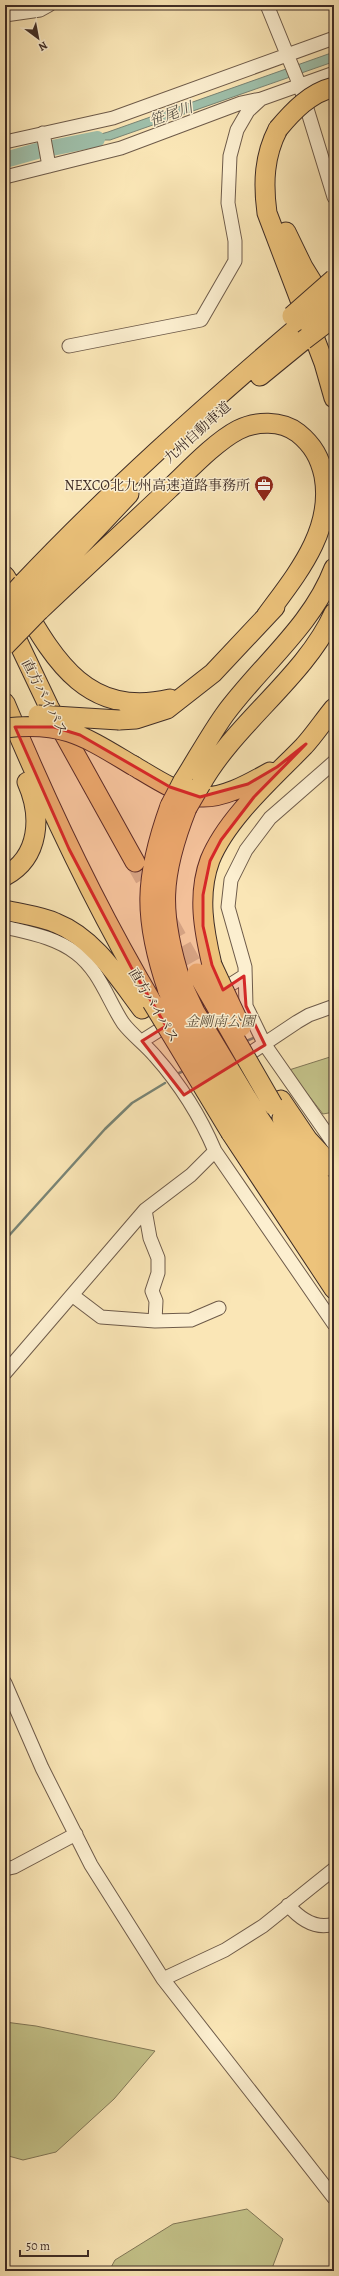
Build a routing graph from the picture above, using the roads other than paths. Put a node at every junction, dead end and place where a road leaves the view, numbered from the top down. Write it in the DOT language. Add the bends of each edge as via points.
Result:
graph roads {
  1 [pos="49,5"];
  2 [pos="267,5"];
  3 [pos="5,15"];
  4 [pos="334,38"];
  5 [pos="289,56"];
  6 [pos="334,73"];
  7 [pos="299,84"];
  8 [pos="334,87"];
  9 [pos="261,98"];
  10 [pos="334,100"];
  11 [pos="283,132"];
  12 [pos="44,137"];
  13 [pos="5,142"];
  14 [pos="49,165"];
  15 [pos="5,177"];
  16 [pos="334,197"];
  17 [pos="334,279"];
  18 [pos="334,297"];
  19 [pos="334,317"];
  20 [pos="299,327"];
  21 [pos="69,346"];
  22 [pos="334,398"];
  23 [pos="334,528"];
  24 [pos="334,568"];
  25 [pos="5,576"];
  26 [pos="31,598"];
  27 [pos="5,603"];
  28 [pos="334,613"];
  29 [pos="5,614"];
  30 [pos="266,616"];
  31 [pos="5,628"];
  32 [pos="5,646"];
  33 [pos="200,684"];
  34 [pos="5,703"];
  35 [pos="334,708"];
  36 [pos="5,718"];
  37 [pos="5,729"];
  38 [pos="306,744"];
  39 [pos="334,762"];
  40 [pos="192,783"];
  41 [pos="135,862"];
  42 [pos="5,876"];
  43 [pos="5,910"];
  44 [pos="5,927"];
  45 [pos="190,975"];
  46 [pos="244,976"];
  47 [pos="147,1005"];
  48 [pos="334,1006"];
  49 [pos="142,1041"];
  50 [pos="265,1045"];
  51 [pos="184,1095"];
  52 [pos="279,1108"];
  53 [pos="244,1124"];
  54 [pos="334,1144"];
  55 [pos="215,1151"];
  56 [pos="334,1168"];
  57 [pos="334,1179"];
  58 [pos="334,1199"];
  59 [pos="145,1210"];
  60 [pos="334,1229"];
  61 [pos="310,1252"];
  62 [pos="334,1257"];
  63 [pos="334,1282"];
  64 [pos="334,1289"];
  65 [pos="72,1295"];
  66 [pos="219,1308"];
  67 [pos="155,1321"];
  68 [pos="334,1324"];
  69 [pos="5,1373"];
  70 [pos="5,1683"];
  71 [pos="76,1834"];
  72 [pos="5,1869"];
  73 [pos="334,1869"];
  74 [pos="288,1905"];
  75 [pos="334,1924"];
  76 [pos="163,1979"];
  77 [pos="334,2198"];
  1 -- 3 [label="street" via="40,10"];
  2 -- 5 [label="street"];
  4 -- 5 [label="street"];
  5 -- 7 [label="street"];
  5 -- 12 [label="street" via="113,118"];
  6 -- 7 [label="street"];
  7 -- 9 [label="street"];
  7 -- 16 [label="street"];
  8 -- 11 [label="highway, bridge" via="307,99 290,114"];
  9 -- 14 [label="street" via="241,103 121,148"];
  9 -- 21 [label="street" via="248,111 237,130 230,156 228,203 235,241 235,261 200,320"];
  10 -- 11 [label="highway" via="312,111"];
  11 -- 19 [label="highway" via="276,169 275,190 278,206 290,243"];
  11 -- 22 [label="highway" via="265,163 264,190 267,213 324,363"];
  12 -- 13 [label="street"];
  12 -- 14 [label="street"];
  14 -- 15 [label="street"];
  17 -- 20 [label="highway, bridge"];
  18 -- 20 [label="highway, 九州自動車道, bridge"];
  19 -- 20 [label="highway, 九州自動車道, bridge"];
  20 -- 26 [label="highway, 九州自動車道" via="252,382 141,483"];
  20 -- 26 [label="highway, 九州自動車道" via="217,385 156,446"];
  23 -- 30 [label="highway" via="315,565"];
  24 -- 40 [label="highway" via="329,582 310,614 225,714"];
  25 -- 33 [label="highway" via="48,648 64,669 80,684 103,697 128,703 147,703 179,696"];
  26 -- 27 [label="highway, 九州自動車道, bridge"];
  26 -- 30 [label="highway" via="236,431 249,425 276,424 292,429 307,440 317,453 324,479 326,504 323,523 299,570"];
  26 -- 31 [label="highway, 九州自動車道, bridge"];
  26 -- 32 [label="highway, bridge"];
  28 -- 40 [label="highway" via="303,661 212,764"];
  29 -- 41 [label="highway, 直方バイパス" via="53,714"];
  30 -- 33 [label="highway"];
  33 -- 36 [label="highway, bridge" via="167,709 154,715 119,720 42,715"];
  34 -- 47 [label="highway, 直方バイパス" via="69,849 131,967"];
  35 -- 38 [label="highway"];
  37 -- 38 [label="highway, bridge" via="30,725 54,727 80,735 170,787 200,797 248,784 277,767"];
  37 -- 42 [label="highway" via="30,789 36,810 37,832 28,857 13,872"];
  38 -- 45 [label="highway" via="254,797 221,840 210,861 203,895 203,926"];
  39 -- 46 [label="street" via="270,818 246,850 231,880 228,907 245,967"];
  40 -- 45 [label="highway, bridge" via="157,843 149,880 150,918 155,954"];
  43 -- 47 [label="highway" via="56,922 73,932 90,945"];
  44 -- 49 [label="street" via="55,940 76,953 90,967 124,1024"];
  45 -- 52 [label="highway, bridge"];
  45 -- 53 [label="highway, bridge" via="182,1020"];
  46 -- 49 [label="street"];
  46 -- 50 [label="street" via="246,1006"];
  47 -- 53 [label="highway, bridge"];
  48 -- 50 [label="street" via="309,1015"];
  49 -- 51 [label="street"];
  50 -- 51 [label="street"];
  50 -- 54 [label="street"];
  51 -- 55 [label="street"];
  52 -- 56 [label="highway"];
  52 -- 57 [label="highway" via="304,1147"];
  52 -- 58 [label="highway" via="296,1149"];
  53 -- 60 [label="highway"];
  53 -- 61 [label="highway"];
  53 -- 62 [label="highway"];
  55 -- 59 [label="street" via="192,1175"];
  55 -- 68 [label="street"];
  59 -- 65 [label="street"];
  59 -- 67 [label="street" via="150,1238 158,1258 158,1273 152,1291 156,1301"];
  61 -- 63 [label="highway"];
  61 -- 64 [label="highway"];
  65 -- 67 [label="street" via="101,1317"];
  65 -- 69 [label="street"];
  66 -- 67 [label="street" via="191,1320"];
  70 -- 71 [label="street" via="42,1768"];
  71 -- 72 [label="street" via="14,1867"];
  71 -- 76 [label="street" via="92,1865"];
  73 -- 74 [label="street"];
  74 -- 75 [label="street" via="301,1919 310,1924"];
  74 -- 76 [label="street" via="263,1926 226,1950"];
  76 -- 77 [label="street"];
}
